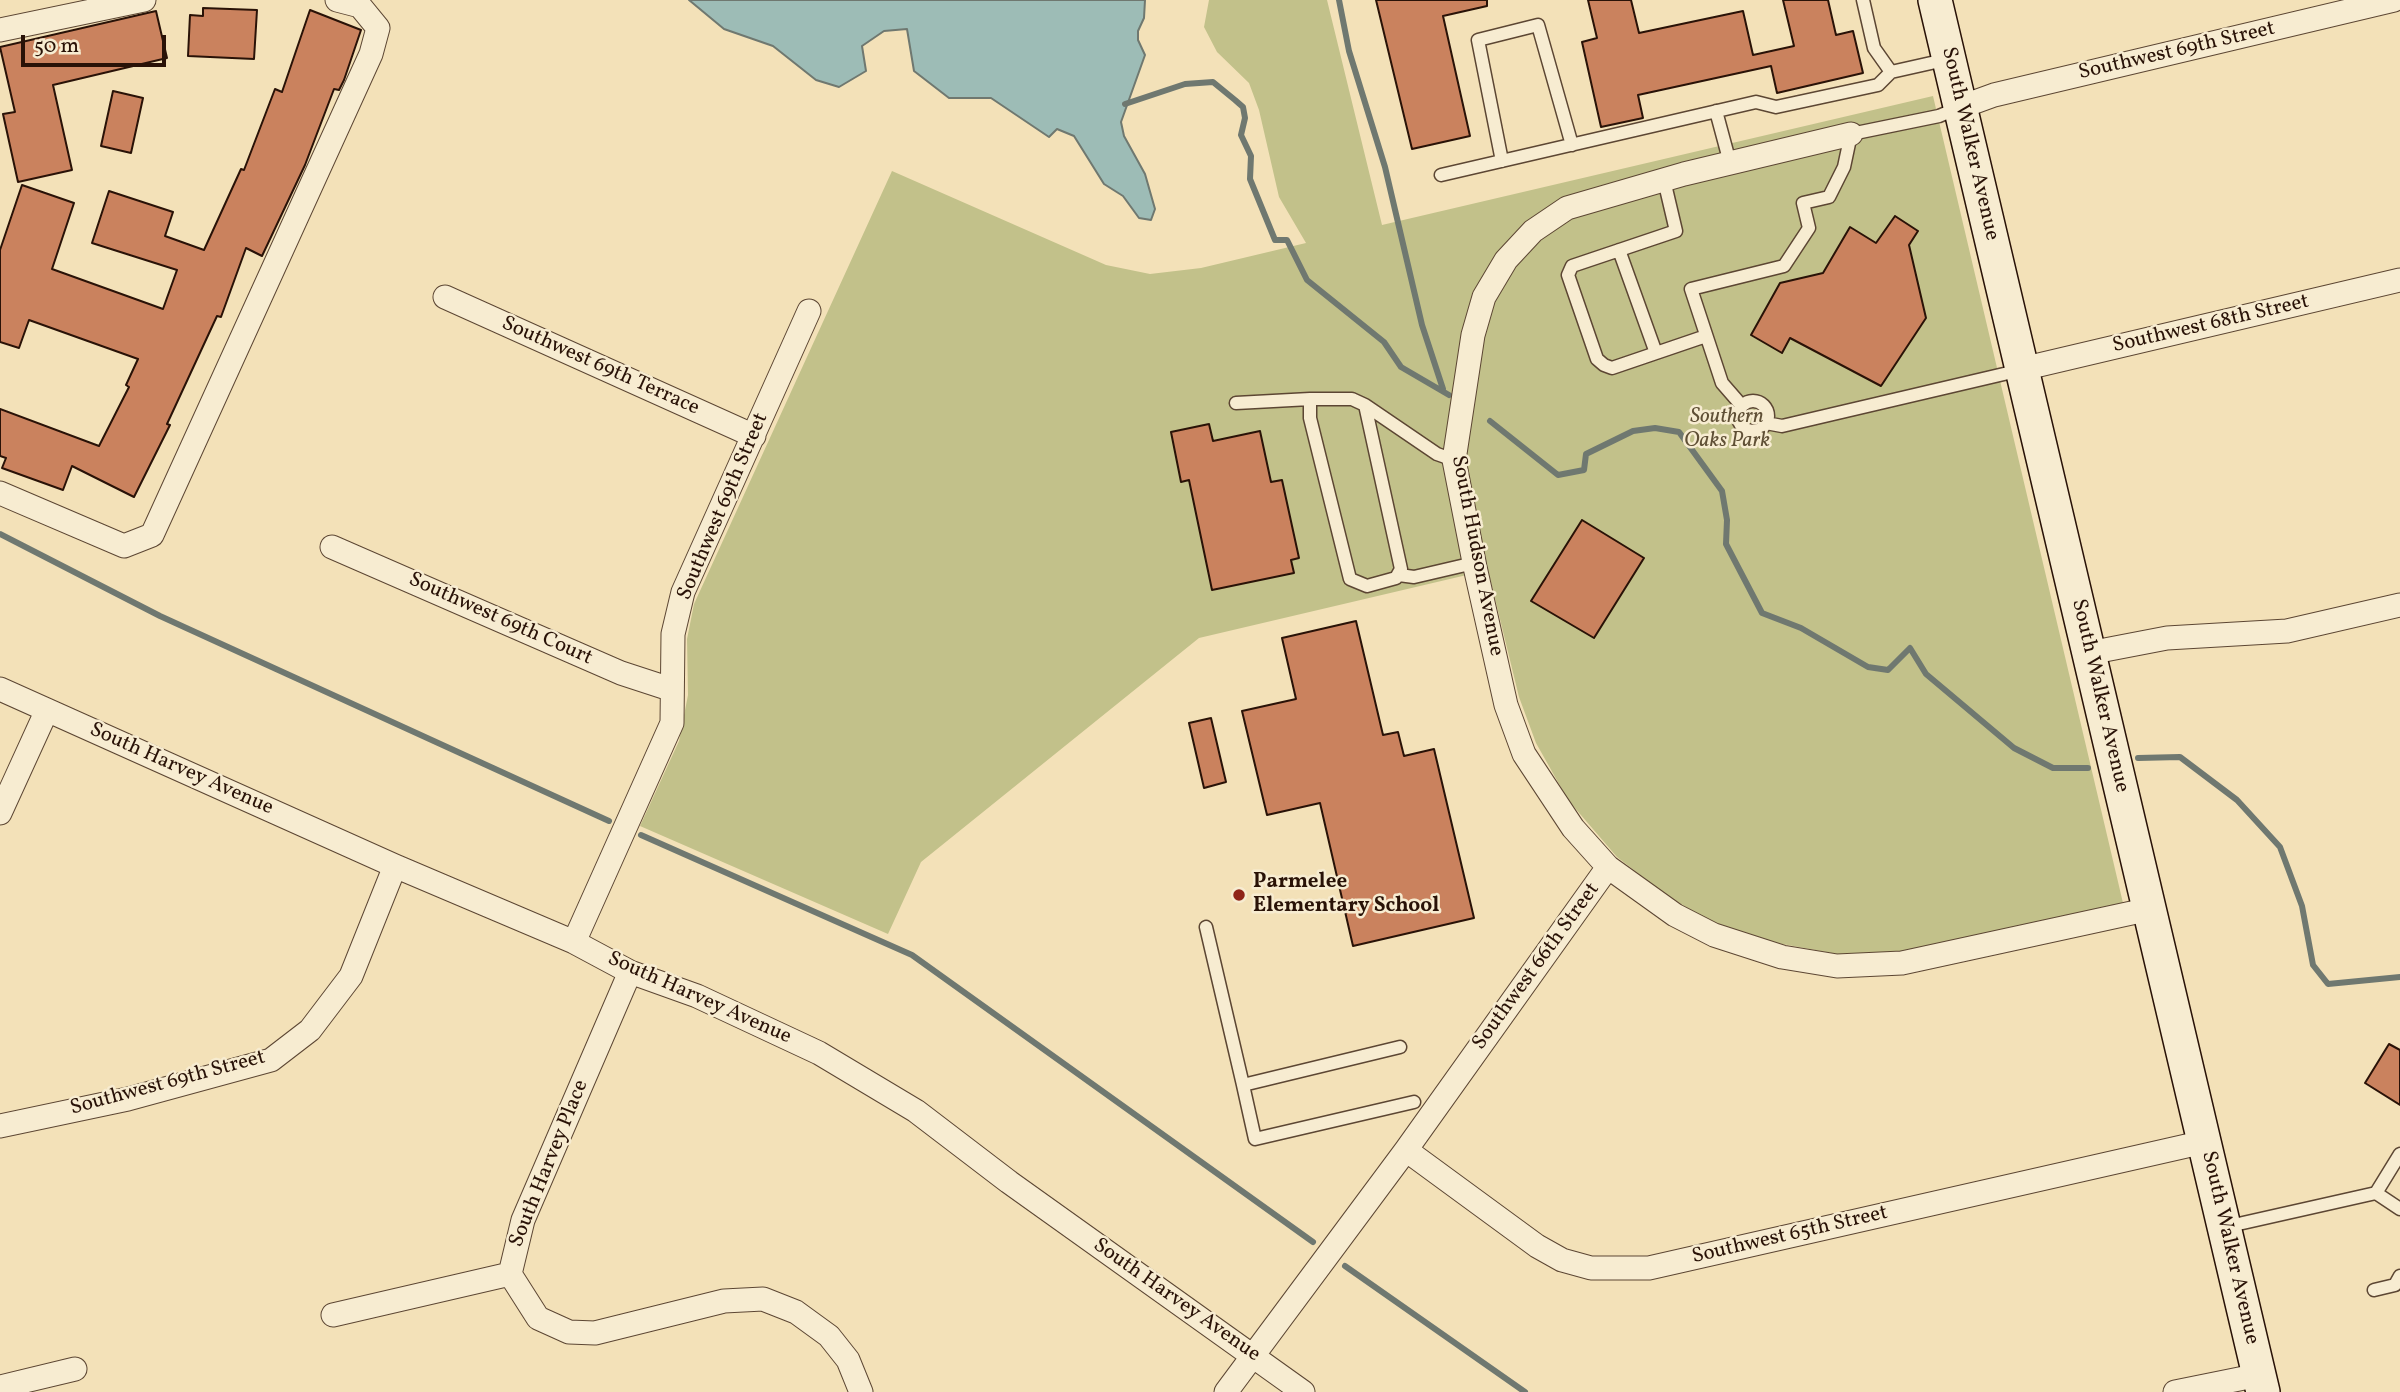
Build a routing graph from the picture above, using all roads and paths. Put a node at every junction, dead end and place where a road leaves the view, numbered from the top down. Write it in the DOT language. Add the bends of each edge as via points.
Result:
graph roads {
  1 [pos="144,0"];
  2 [pos="337,0"];
  3 [pos="1863,0"];
  4 [pos="1935,0"];
  5 [pos="2394,0"];
  6 [pos="0,30"];
  7 [pos="1949,59"];
  8 [pos="1891,72"];
  9 [pos="1961,107"];
  10 [pos="1716,111"];
  11 [pos="1851,134"];
  12 [pos="1572,145"];
  13 [pos="1502,161"];
  14 [pos="1730,163"];
  15 [pos="1441,175"];
  16 [pos="1664,180"];
  17 [pos="1619,250"];
  18 [pos="2400,280"];
  19 [pos="445,297"];
  20 [pos="809,311"];
  21 [pos="1706,336"];
  22 [pos="1656,353"];
  23 [pos="2022,369"];
  24 [pos="1310,398"];
  25 [pos="1236,403"];
  26 [pos="1365,405"];
  27 [pos="1742,406"];
  28 [pos="1766,423"];
  29 [pos="754,436"];
  30 [pos="1454,460"];
  31 [pos="0,493"];
  32 [pos="332,547"];
  33 [pos="1474,563"];
  34 [pos="1399,575"];
  35 [pos="2400,605"];
  36 [pos="2089,653"];
  37 [pos="0,689"];
  38 [pos="670,689"];
  39 [pos="47,710"];
  40 [pos="0,813"];
  41 [pos="395,866"];
  42 [pos="1608,867"];
  43 [pos="2150,909"];
  44 [pos="1206,927"];
  45 [pos="574,942"];
  46 [pos="630,972"];
  47 [pos="1400,1047"];
  48 [pos="1243,1085"];
  49 [pos="1414,1102"];
  50 [pos="0,1126"];
  51 [pos="2204,1142"];
  52 [pos="1406,1150"];
  53 [pos="2400,1154"];
  54 [pos="2376,1192"];
  55 [pos="2400,1209"];
  56 [pos="2224,1227"];
  57 [pos="510,1273"];
  58 [pos="2400,1276"];
  59 [pos="2374,1290"];
  60 [pos="333,1315"];
  61 [pos="1254,1356"];
  62 [pos="75,1369"];
  63 [pos="2261,1384"];
  64 [pos="0,1387"];
  65 [pos="861,1392"];
  66 [pos="1226,1392"];
  67 [pos="1303,1392"];
  68 [pos="2175,1392"];
  1 -- 6 [label="street"];
  2 -- 31 [label="street" via="360,6 378,28 371,54 152,535 124,546"];
  3 -- 8 [label="lane" via="1874,47"];
  4 -- 7 [label="main road, South Walker Avenue"];
  5 -- 9 [label="street, Southwest 69th Street" via="1994,95"];
  7 -- 8 [label="lane"];
  7 -- 9 [label="main road, South Walker Avenue"];
  8 -- 10 [label="lane" via="1878,85 1776,107 1756,102"];
  9 -- 11 [label="lane"];
  9 -- 23 [label="main road, South Walker Avenue"];
  10 -- 12 [label="lane"];
  10 -- 14 [label="lane"];
  11 -- 14 [label="street, South Hudson Avenue"];
  11 -- 21 [label="lane" via="1844,167 1829,197 1803,203 1809,228 1784,266 1691,289"];
  12 -- 13 [label="lane"];
  12 -- 13 [label="lane" via="1538,25 1478,40"];
  13 -- 15 [label="lane"];
  14 -- 16 [label="street, South Hudson Avenue"];
  16 -- 17 [label="lane" via="1676,231"];
  16 -- 30 [label="street, South Hudson Avenue" via="1566,208 1533,230 1506,260 1484,296 1473,335"];
  17 -- 22 [label="lane"];
  17 -- 22 [label="lane" via="1572,266 1568,275 1597,359 1612,368"];
  18 -- 23 [label="street, Southwest 68th Street"];
  19 -- 29 [label="street, Southwest 69th Terrace"];
  20 -- 29 [label="street, Southwest 69th Street"];
  21 -- 22 [label="lane"];
  21 -- 27 [label="lane" via="1721,383"];
  23 -- 28 [label="lane" via="1782,426"];
  23 -- 36 [label="main road, South Walker Avenue"];
  24 -- 25 [label="lane"];
  24 -- 26 [label="lane" via="1352,399"];
  24 -- 34 [label="lane" via="1310,418 1350,579 1367,586"];
  26 -- 30 [label="lane" via="1437,454"];
  26 -- 34 [label="lane"];
  27 -- 28 [label="lane" via="1752,401 1762,404 1768,415"];
  27 -- 28 [label="lane" via="1738,417 1745,428 1757,430"];
  29 -- 38 [label="street, Southwest 69th Street" via="683,592 673,635"];
  30 -- 33 [label="street, South Hudson Avenue"];
  32 -- 38 [label="street, Southwest 69th Court" via="621,673"];
  33 -- 34 [label="lane" via="1414,577"];
  33 -- 42 [label="street, South Hudson Avenue" via="1506,705 1524,754 1573,828"];
  35 -- 36 [label="street" via="2287,631 2167,638"];
  36 -- 43 [label="main road, South Walker Avenue"];
  37 -- 39 [label="street, South Harvey Avenue"];
  38 -- 45 [label="street, Southwest 69th Street" via="672,723"];
  39 -- 40 [label="street"];
  39 -- 41 [label="street, South Harvey Avenue"];
  41 -- 45 [label="street, South Harvey Avenue"];
  41 -- 50 [label="street, Southwest 69th Street" via="351,976 310,1030 271,1060 128,1099"];
  42 -- 43 [label="street, Southwest 66th Street" via="1675,915 1714,935 1782,957 1837,966 1902,963"];
  42 -- 52 [label="street, Southwest 66th Street"];
  43 -- 51 [label="main road, South Walker Avenue"];
  44 -- 48 [label="lane"];
  45 -- 46 [label="street, South Harvey Avenue"];
  46 -- 57 [label="street, South Harvey Place" via="523,1220"];
  46 -- 61 [label="street, South Harvey Avenue" via="697,996 819,1053 916,1111"];
  47 -- 48 [label="lane"];
  48 -- 49 [label="lane" via="1255,1139"];
  51 -- 52 [label="street, Southwest 65th Street" via="1649,1268 1591,1268 1562,1260"];
  51 -- 56 [label="main road, South Walker Avenue"];
  52 -- 61 [label="street, Southwest 66th Street"];
  53 -- 54 [label="lane"];
  54 -- 55 [label="lane"];
  54 -- 56 [label="lane"];
  56 -- 63 [label="main road, South Walker Avenue"];
  57 -- 60 [label="street"];
  57 -- 65 [label="street, South Harvey Place" via="538,1318 569,1332 595,1333 724,1300 763,1299 796,1311 829,1336 848,1360"];
  58 -- 59 [label="lane" via="2395,1285"];
  61 -- 66 [label="street, Southwest 66th Street"];
  61 -- 67 [label="street, South Harvey Avenue"];
  62 -- 64 [label="street"];
  63 -- 68 [label="street"];
}
